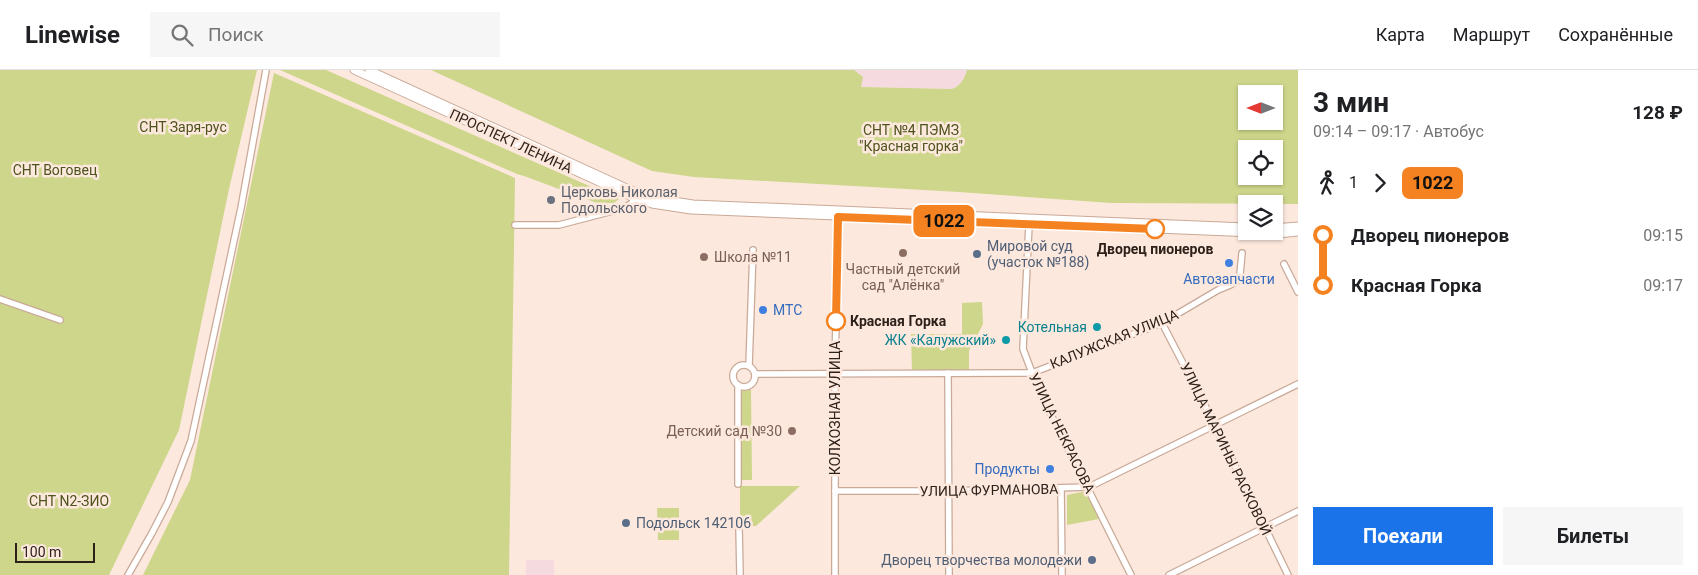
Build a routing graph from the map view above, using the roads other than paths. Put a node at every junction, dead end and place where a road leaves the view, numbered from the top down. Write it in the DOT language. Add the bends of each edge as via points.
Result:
graph roads {
  1 [pos="266,70"];
  2 [pos="354,70"];
  3 [pos="369,70"];
  4 [pos="634,198"];
  5 [pos="838,214"];
  6 [pos="1029,224"];
  7 [pos="515,225"];
  8 [pos="1298,226"];
  9 [pos="1238,227"];
  10 [pos="1283,227"];
  11 [pos="1298,232"];
  12 [pos="753,250"];
  13 [pos="1242,253"];
  14 [pos="1284,264"];
  15 [pos="1298,292"];
  16 [pos="0,299"];
  17 [pos="60,320"];
  18 [pos="1162,323"];
  19 [pos="749,366"];
  20 [pos="948,373"];
  21 [pos="1032,373"];
  22 [pos="755,374"];
  23 [pos="835,374"];
  24 [pos="1298,384"];
  25 [pos="738,385"];
  26 [pos="1215,425"];
  27 [pos="738,484"];
  28 [pos="1089,487"];
  29 [pos="1062,489"];
  30 [pos="835,491"];
  31 [pos="948,491"];
  32 [pos="1298,511"];
  33 [pos="740,527"];
  34 [pos="1264,528"];
  35 [pos="128,575"];
  36 [pos="740,575"];
  37 [pos="835,575"];
  38 [pos="948,575"];
  39 [pos="1062,575"];
  40 [pos="1131,575"];
  41 [pos="1169,575"];
  42 [pos="1288,575"];
  1 -- 35 [label="street" via="191,441 168,502"];
  2 -- 4 [label="main road, ПРОСПЕКТ ЛЕНИНА"];
  3 -- 5 [label="main road, ПРОСПЕКТ ЛЕНИНА" via="654,198 692,204"];
  4 -- 5 [label="main road, ПРОСПЕКТ ЛЕНИНА" via="691,210"];
  4 -- 7 [label="street" via="624,208 559,225"];
  5 -- 6 [label="main road, ПРОСПЕКТ ЛЕНИНА"];
  5 -- 9 [label="main road, ПРОСПЕКТ ЛЕНИНА"];
  5 -- 23 [label="street, КОЛХОЗНАЯ УЛИЦА"];
  6 -- 11 [label="main road, ПРОСПЕКТ ЛЕНИНА" via="1278,234"];
  6 -- 21 [label="street, УЛИЦА НЕКРАСОВА" via="1023,349"];
  8 -- 10 [label="main road"];
  12 -- 19 [label="street"];
  13 -- 18 [label="street, КАЛУЖСКАЯ УЛИЦА" via="1237,281"];
  14 -- 15 [label="street"];
  16 -- 17 [label="street"];
  18 -- 21 [label="street, КАЛУЖСКАЯ УЛИЦА"];
  18 -- 26 [label="street, УЛИЦА МАРИНЫ РАСКОВОЙ"];
  19 -- 22 [label="street"];
  19 -- 25 [label="street" via="736,370 733,376"];
  20 -- 21 [label="street, КАЛУЖСКАЯ УЛИЦА"];
  20 -- 23 [label="street, КАЛУЖСКАЯ УЛИЦА"];
  20 -- 31 [label="street"];
  21 -- 28 [label="street, УЛИЦА НЕКРАСОВА"];
  22 -- 23 [label="street, КАЛУЖСКАЯ УЛИЦА"];
  22 -- 25 [label="street" via="752,384"];
  23 -- 30 [label="street, КОЛХОЗНАЯ УЛИЦА"];
  24 -- 26 [label="street, УЛИЦА ФУРМАНОВА"];
  25 -- 27 [label="street"];
  26 -- 28 [label="street, УЛИЦА ФУРМАНОВА"];
  26 -- 34 [label="street, УЛИЦА МАРИНЫ РАСКОВОЙ"];
  28 -- 29 [label="street, УЛИЦА ФУРМАНОВА"];
  28 -- 40 [label="street, УЛИЦА НЕКРАСОВА"];
  29 -- 31 [label="street, УЛИЦА ФУРМАНОВА"];
  29 -- 39 [label="street"];
  30 -- 31 [label="street, УЛИЦА ФУРМАНОВА"];
  30 -- 37 [label="street, КОЛХОЗНАЯ УЛИЦА"];
  31 -- 38 [label="street"];
  32 -- 34 [label="street"];
  33 -- 36 [label="street"];
  34 -- 41 [label="street"];
  34 -- 42 [label="street, УЛИЦА МАРИНЫ РАСКОВОЙ"];
}
